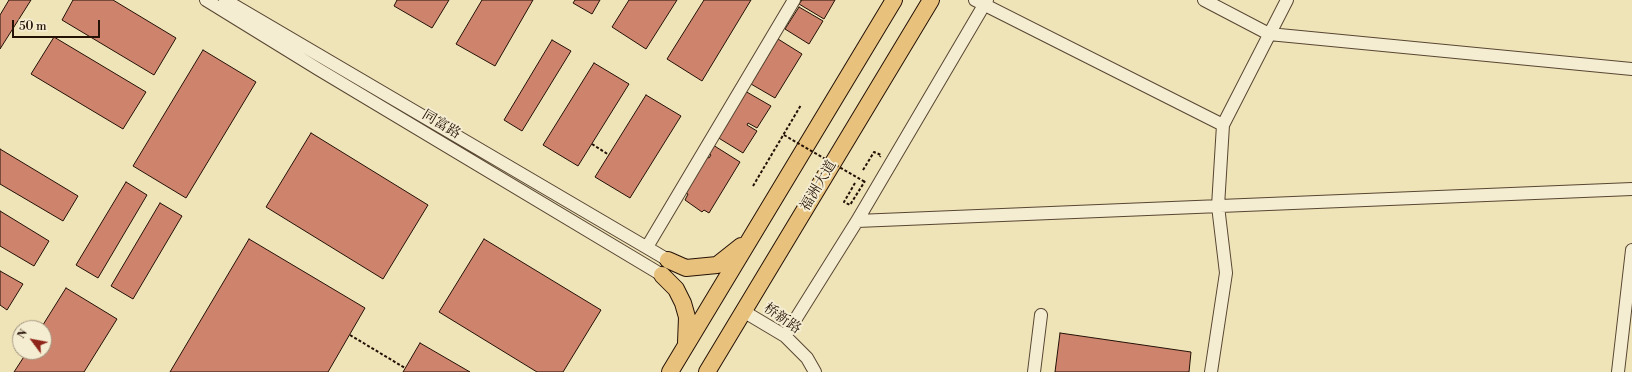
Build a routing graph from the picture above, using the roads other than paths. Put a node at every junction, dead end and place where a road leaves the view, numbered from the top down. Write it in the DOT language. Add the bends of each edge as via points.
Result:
graph roads {
  1 [pos="206,0"];
  2 [pos="225,0"];
  3 [pos="794,0"];
  4 [pos="894,0"];
  5 [pos="931,0"];
  6 [pos="1204,0"];
  7 [pos="1287,0"];
  8 [pos="982,2"];
  9 [pos="1269,34"];
  10 [pos="1632,69"];
  11 [pos="1223,125"];
  12 [pos="1632,189"];
  13 [pos="1218,206"];
  14 [pos="858,221"];
  15 [pos="749,240"];
  16 [pos="647,247"];
  17 [pos="1632,250"];
  18 [pos="668,260"];
  19 [pos="662,275"];
  20 [pos="744,312"];
  21 [pos="1041,315"];
  22 [pos="785,336"];
  23 [pos="685,346"];
  24 [pos="670,372"];
  25 [pos="707,372"];
  26 [pos="815,372"];
  27 [pos="1034,372"];
  28 [pos="1211,372"];
  29 [pos="1618,372"];
  1 -- 19 [label="street, 同富路"];
  2 -- 16 [label="street, 同富路"];
  3 -- 16 [label="street"];
  4 -- 15 [label="main road"];
  5 -- 20 [label="main road, 福洲大道"];
  6 -- 9 [label="street"];
  7 -- 9 [label="street"];
  8 -- 11 [label="street"];
  8 -- 14 [label="street"];
  9 -- 10 [label="street"];
  9 -- 11 [label="street"];
  11 -- 13 [label="street"];
  12 -- 13 [label="street"];
  13 -- 14 [label="street"];
  13 -- 28 [label="street" via="1226,273"];
  14 -- 22 [label="street"];
  15 -- 18 [label="main road" via="717,265 686,268"];
  15 -- 23 [label="main road"];
  16 -- 18 [label="street, 同富路"];
  17 -- 29 [label="street"];
  19 -- 23 [label="main road" via="676,289 683,303 687,317"];
  20 -- 22 [label="street, 桥新路"];
  20 -- 25 [label="main road, 福洲大道"];
  21 -- 27 [label="street"];
  22 -- 26 [label="street, 桥新路" via="807,358"];
  23 -- 24 [label="main road"];
}
